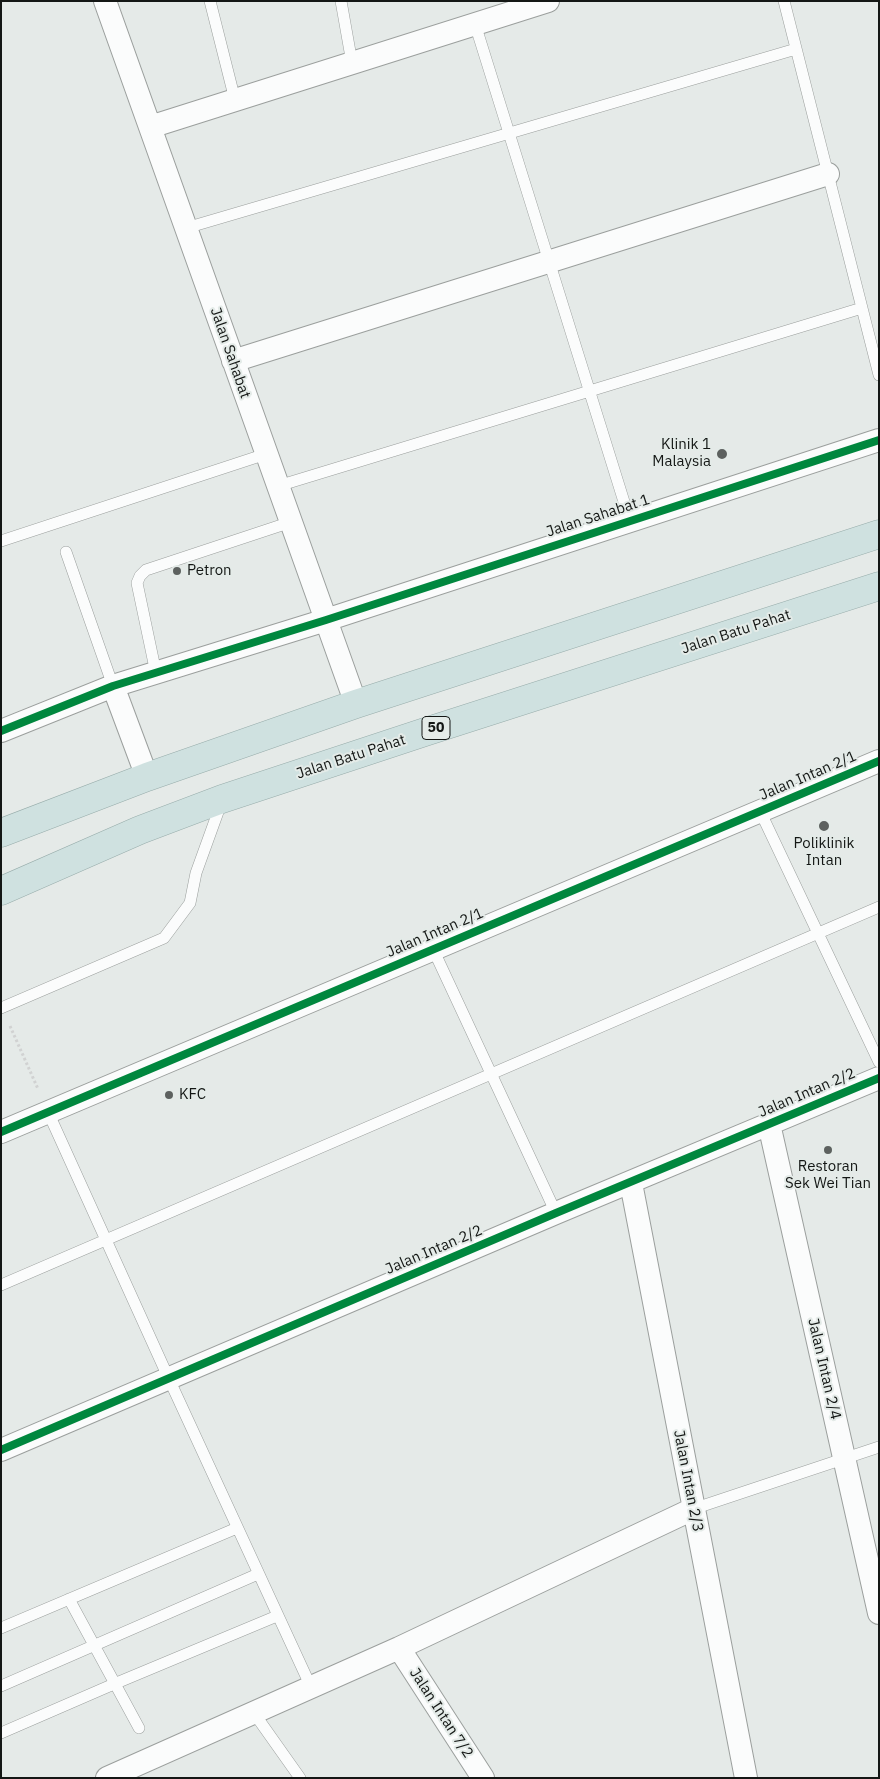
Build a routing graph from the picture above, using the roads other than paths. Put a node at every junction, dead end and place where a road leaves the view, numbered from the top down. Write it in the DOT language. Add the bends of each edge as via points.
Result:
graph roads {
  1 [pos="105,1"];
  2 [pos="210,1"];
  3 [pos="341,1"];
  4 [pos="784,1"];
  5 [pos="536,3"];
  6 [pos="475,24"];
  7 [pos="796,49"];
  8 [pos="352,63"];
  9 [pos="235,100"];
  10 [pos="150,127"];
  11 [pos="509,133"];
  12 [pos="828,174"];
  13 [pos="186,228"];
  14 [pos="549,262"];
  15 [pos="862,308"];
  16 [pos="233,361"];
  17 [pos="879,375"];
  18 [pos="590,391"];
  19 [pos="879,440"];
  20 [pos="266,454"];
  21 [pos="278,486"];
  22 [pos="630,520"];
  23 [pos="291,522"];
  24 [pos="879,534"];
  25 [pos="1,541"];
  26 [pos="66,552"];
  27 [pos="879,586"];
  28 [pos="326,620"];
  29 [pos="156,673"];
  30 [pos="113,686"];
  31 [pos="356,704"];
  32 [pos="1,731"];
  33 [pos="879,761"];
  34 [pos="148,777"];
  35 [pos="222,800"];
  36 [pos="760,811"];
  37 [pos="1,833"];
  38 [pos="1,890"];
  39 [pos="879,906"];
  40 [pos="818,933"];
  41 [pos="433,949"];
  42 [pos="1,1008"];
  43 [pos="879,1062"];
  44 [pos="491,1074"];
  45 [pos="879,1078"];
  46 [pos="48,1112"];
  47 [pos="769,1124"];
  48 [pos="1,1132"];
  49 [pos="631,1183"];
  50 [pos="556,1213"];
  51 [pos="106,1240"];
  52 [pos="1,1285"];
  53 [pos="168,1379"];
  54 [pos="879,1447"];
  55 [pos="1,1450"];
  56 [pos="844,1458"];
  57 [pos="693,1509"];
  58 [pos="237,1528"];
  59 [pos="258,1574"];
  60 [pos="69,1599"];
  61 [pos="879,1613"];
  62 [pos="277,1616"];
  63 [pos="1,1628"];
  64 [pos="93,1646"];
  65 [pos="399,1648"];
  66 [pos="114,1684"];
  67 [pos="1,1686"];
  68 [pos="311,1688"];
  69 [pos="254,1713"];
  70 [pos="139,1728"];
  71 [pos="1,1734"];
  72 [pos="116,1776"];
  73 [pos="300,1778"];
  74 [pos="483,1778"];
  75 [pos="746,1778"];
  1 -- 10 [label="street, Jalan Sahabat"];
  2 -- 9 [label="lane"];
  3 -- 8 [label="lane"];
  4 -- 7 [label="lane"];
  5 -- 6 [label="street"];
  6 -- 8 [label="street"];
  6 -- 11 [label="lane"];
  7 -- 11 [label="lane"];
  7 -- 12 [label="lane"];
  8 -- 9 [label="street"];
  9 -- 10 [label="street"];
  10 -- 13 [label="street, Jalan Sahabat"];
  11 -- 13 [label="lane"];
  11 -- 14 [label="lane"];
  12 -- 14 [label="street"];
  12 -- 15 [label="lane"];
  13 -- 16 [label="street, Jalan Sahabat"];
  14 -- 16 [label="street"];
  14 -- 18 [label="lane"];
  15 -- 17 [label="lane"];
  15 -- 18 [label="lane"];
  16 -- 20 [label="street, Jalan Sahabat"];
  18 -- 21 [label="lane"];
  18 -- 22 [label="lane"];
  19 -- 22 [label="street, Jalan Sahabat 1"];
  20 -- 21 [label="street, Jalan Sahabat"];
  20 -- 25 [label="lane"];
  21 -- 23 [label="street, Jalan Sahabat"];
  22 -- 28 [label="street, Jalan Sahabat 1"];
  23 -- 28 [label="street, Jalan Sahabat"];
  23 -- 29 [label="lane" via="146,570 140,576 137,583"];
  24 -- 31 [label="highway"];
  26 -- 30 [label="lane"];
  27 -- 35 [label="highway, Jalan Batu Pahat / 50"];
  28 -- 29 [label="street, Jalan Sahabat 1"];
  28 -- 31 [label="street, Jalan Sahabat"];
  29 -- 30 [label="street, Jalan Sahabat 1"];
  30 -- 32 [label="street, Jalan Sahabat 1"];
  30 -- 34 [label="street"];
  31 -- 34 [label="highway"];
  33 -- 36 [label="street, Jalan Intan 2/1"];
  34 -- 37 [label="highway"];
  35 -- 38 [label="highway, Jalan Batu Pahat / 50" via="140,830"];
  35 -- 42 [label="lane" via="196,873 190,903 164,938"];
  36 -- 40 [label="lane"];
  36 -- 41 [label="street, Jalan Intan 2/1"];
  39 -- 40 [label="lane"];
  40 -- 43 [label="lane"];
  40 -- 44 [label="lane"];
  41 -- 44 [label="lane"];
  41 -- 46 [label="street, Jalan Intan 2/1"];
  44 -- 50 [label="lane"];
  44 -- 51 [label="lane"];
  45 -- 47 [label="street, Jalan Intan 2/2"];
  46 -- 48 [label="street, Jalan Intan 2/1"];
  46 -- 51 [label="lane"];
  47 -- 49 [label="street, Jalan Intan 2/2"];
  47 -- 56 [label="street, Jalan Intan 2/4"];
  49 -- 50 [label="street, Jalan Intan 2/2"];
  49 -- 57 [label="street, Jalan Intan 2/3"];
  50 -- 53 [label="street, Jalan Intan 2/2"];
  51 -- 52 [label="lane"];
  51 -- 53 [label="lane"];
  53 -- 55 [label="street, Jalan Intan 2/2"];
  53 -- 58 [label="lane"];
  54 -- 56 [label="lane"];
  56 -- 57 [label="lane"];
  56 -- 61 [label="street, Jalan Intan 2/4"];
  57 -- 65 [label="street"];
  57 -- 75 [label="street, Jalan Intan 2/3"];
  58 -- 59 [label="lane"];
  58 -- 60 [label="lane"];
  59 -- 62 [label="lane"];
  59 -- 64 [label="lane"];
  60 -- 63 [label="lane"];
  60 -- 64 [label="lane"];
  62 -- 66 [label="lane"];
  62 -- 68 [label="lane"];
  64 -- 66 [label="lane"];
  64 -- 67 [label="lane"];
  65 -- 68 [label="street"];
  65 -- 74 [label="street, Jalan Intan 7/2"];
  66 -- 70 [label="lane"];
  66 -- 71 [label="lane"];
  68 -- 69 [label="street"];
  69 -- 72 [label="street"];
  69 -- 73 [label="lane"];
}
